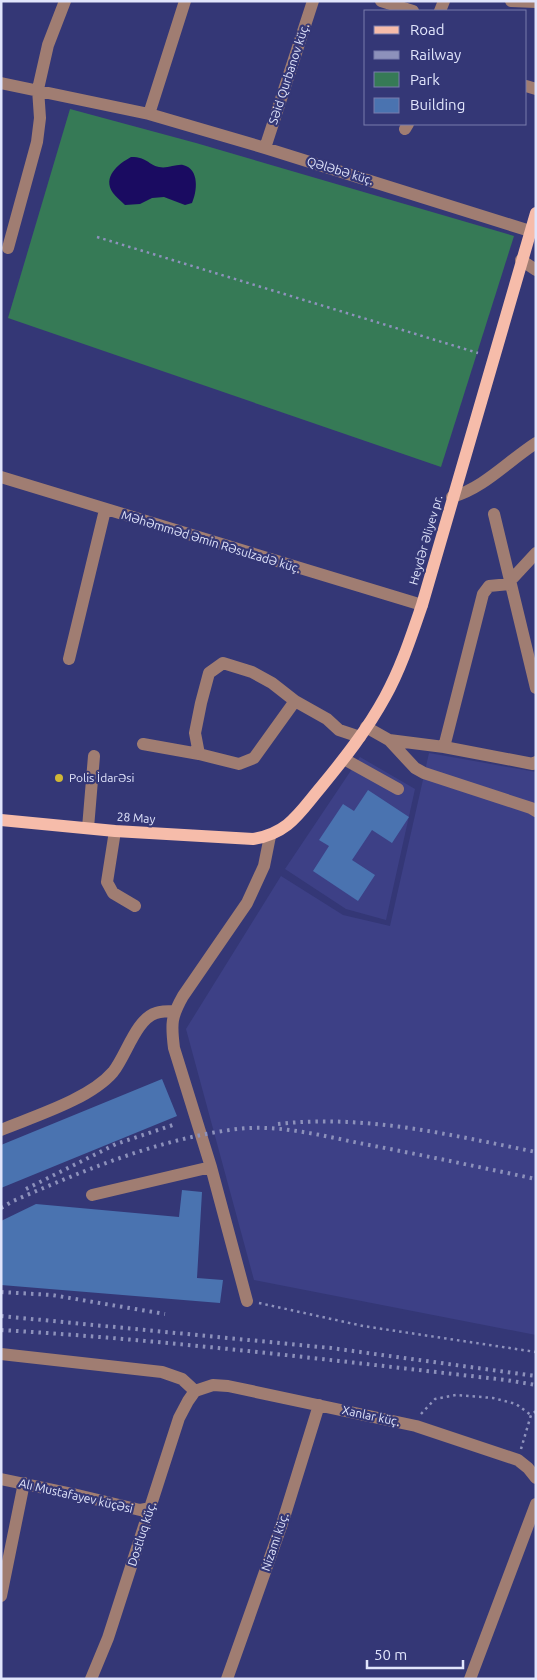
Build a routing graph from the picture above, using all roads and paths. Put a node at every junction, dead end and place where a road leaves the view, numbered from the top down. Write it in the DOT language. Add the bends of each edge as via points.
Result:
graph roads {
  1 [pos="65,1"];
  2 [pos="185,1"];
  3 [pos="313,1"];
  4 [pos="381,1"];
  5 [pos="512,1"];
  6 [pos="536,2"];
  7 [pos="410,10"];
  8 [pos="1,83"];
  9 [pos="38,89"];
  10 [pos="149,114"];
  11 [pos="265,148"];
  12 [pos="536,213"];
  13 [pos="530,231"];
  14 [pos="96,237"];
  15 [pos="8,248"];
  16 [pos="522,260"];
  17 [pos="536,270"];
  18 [pos="478,353"];
  19 [pos="536,443"];
  20 [pos="1,477"];
  21 [pos="452,496"];
  22 [pos="105,510"];
  23 [pos="494,514"];
  24 [pos="536,553"];
  25 [pos="510,584"];
  26 [pos="422,605"];
  27 [pos="69,659"];
  28 [pos="536,688"];
  29 [pos="295,701"];
  30 [pos="363,732"];
  31 [pos="389,740"];
  32 [pos="143,744"];
  33 [pos="444,747"];
  34 [pos="199,754"];
  35 [pos="94,756"];
  36 [pos="344,759"];
  37 [pos="536,762"];
  38 [pos="398,789"];
  39 [pos="536,812"];
  40 [pos="1,820"];
  41 [pos="88,828"];
  42 [pos="115,831"];
  43 [pos="270,836"];
  44 [pos="135,906"];
  45 [pos="175,1011"];
  46 [pos="1,1130"];
  47 [pos="211,1168"];
  48 [pos="92,1195"];
  49 [pos="247,1300"];
  50 [pos="536,1352"];
  51 [pos="1,1354"];
  52 [pos="195,1391"];
  53 [pos="319,1405"];
  54 [pos="536,1411"];
  55 [pos="531,1415"];
  56 [pos="416,1426"];
  57 [pos="518,1460"];
  58 [pos="536,1478"];
  59 [pos="1,1479"];
  60 [pos="24,1483"];
  61 [pos="536,1504"];
  62 [pos="151,1508"];
  63 [pos="1,1596"];
  64 [pos="91,1679"];
  65 [pos="227,1679"];
  66 [pos="470,1679"];
  1 -- 9 [label="street" via="48,45"];
  2 -- 10 [label="street"];
  3 -- 11 [label="street, Səid Qurbanov küç."];
  4 -- 7 [label="street"];
  5 -- 6 [label="street"];
  8 -- 9 [label="street, Qələbə küç."];
  9 -- 10 [label="street, Qələbə küç."];
  9 -- 15 [label="street" via="40,118 37,142"];
  10 -- 11 [label="street, Qələbə küç."];
  11 -- 13 [label="street, Qələbə küç."];
  12 -- 13 [label="main road, Heydər Əliyev pr."];
  13 -- 16 [label="main road, Heydər Əliyev pr."];
  14 -- 18 [label="path"];
  16 -- 17 [label="street"];
  16 -- 21 [label="main road, Heydər Əliyev pr."];
  19 -- 21 [label="street" via="474,488"];
  20 -- 22 [label="street, Məhəmməd Əmin Rəsulzadə küç."];
  21 -- 26 [label="main road, Heydər Əliyev pr."];
  22 -- 26 [label="street, Məhəmməd Əmin Rəsulzadə küç."];
  22 -- 27 [label="street"];
  23 -- 25 [label="street"];
  24 -- 25 [label="street"];
  25 -- 28 [label="street"];
  25 -- 33 [label="street" via="489,586 484,594"];
  26 -- 30 [label="main road, Heydər Əliyev pr." via="397,672"];
  29 -- 30 [label="street" via="339,730"];
  29 -- 34 [label="street" via="254,758 240,764"];
  29 -- 34 [label="street" via="252,672 223,663 209,673 201,703 195,733"];
  30 -- 31 [label="street"];
  30 -- 36 [label="main road, Heydər Əliyev pr."];
  31 -- 33 [label="street"];
  31 -- 39 [label="street" via="415,768 424,773"];
  32 -- 34 [label="street"];
  33 -- 37 [label="street"];
  35 -- 41 [label="street"];
  36 -- 38 [label="street"];
  36 -- 43 [label="main road, Heydər Əliyev pr." via="290,824"];
  40 -- 41 [label="main road, 28 May"];
  41 -- 42 [label="main road, 28 May"];
  42 -- 43 [label="main road, 28 May" via="253,839"];
  42 -- 44 [label="street" via="107,882 113,893"];
  43 -- 45 [label="street" via="264,866 248,902"];
  45 -- 46 [label="street" via="154,1013 143,1022 115,1070 103,1083 88,1093"];
  45 -- 47 [label="street" via="171,1027 174,1048"];
  47 -- 48 [label="street"];
  47 -- 49 [label="street"];
  49 -- 50 [label="path" via="363,1326"];
  51 -- 52 [label="street" via="162,1372 182,1379"];
  52 -- 53 [label="street, Xanlar küç." via="213,1385 228,1386"];
  52 -- 62 [label="street, Dostluq küç." via="180,1418"];
  53 -- 56 [label="street, Xanlar küç."];
  53 -- 65 [label="street, Nizami küç."];
  54 -- 55 [label="path"];
  55 -- 56 [label="path" via="516,1404 493,1398 456,1395 435,1400 421,1413"];
  55 -- 57 [label="path"];
  56 -- 57 [label="street, Xanlar küç."];
  57 -- 58 [label="street, Xanlar küç."];
  59 -- 60 [label="street, Alı Mustafayev küçəsi"];
  60 -- 62 [label="street, Alı Mustafayev küçəsi" via="140,1510"];
  60 -- 63 [label="street"];
  61 -- 66 [label="street"];
  62 -- 64 [label="street, Dostluq küç."];
}
